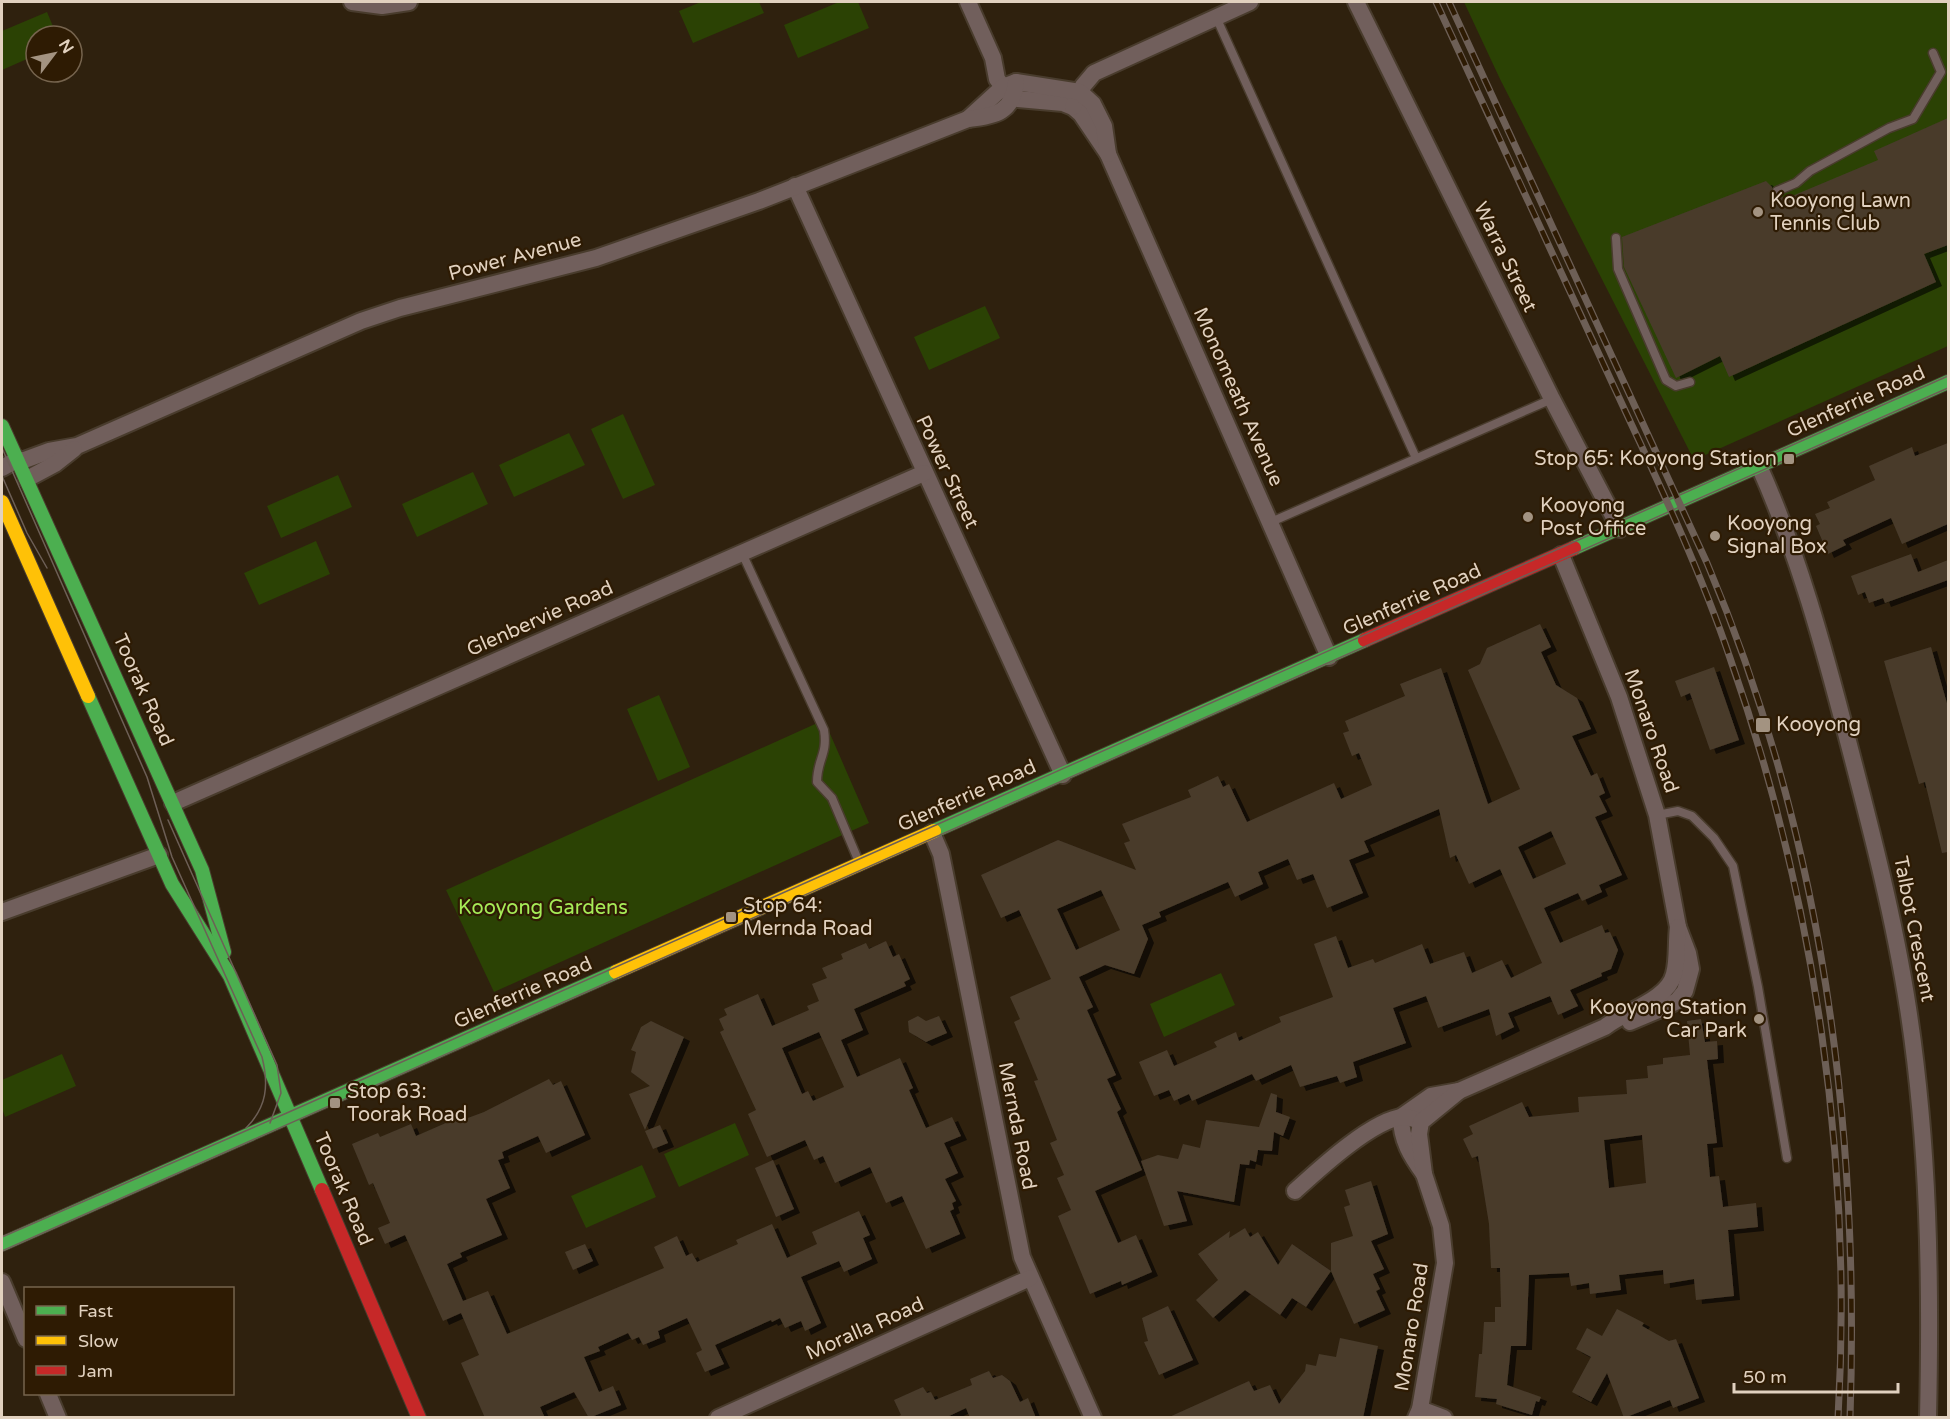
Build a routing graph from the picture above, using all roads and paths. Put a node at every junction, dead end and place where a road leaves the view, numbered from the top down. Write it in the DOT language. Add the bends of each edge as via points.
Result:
graph roads {
  1 [pos="352,2"];
  2 [pos="409,2"];
  3 [pos="968,2"];
  4 [pos="1250,2"];
  5 [pos="1356,2"];
  6 [pos="1216,17"];
  7 [pos="1933,53"];
  8 [pos="1011,89"];
  9 [pos="1077,100"];
  10 [pos="795,186"];
  11 [pos="1777,191"];
  12 [pos="1616,238"];
  13 [pos="1690,382"];
  14 [pos="1948,382"];
  15 [pos="1552,399"];
  16 [pos="3,434"];
  17 [pos="77,446"];
  18 [pos="1416,458"];
  19 [pos="19,460"];
  20 [pos="1759,466"];
  21 [pos="2,468"];
  22 [pos="924,472"];
  23 [pos="27,479"];
  24 [pos="2,501"];
  25 [pos="1270,522"];
  26 [pos="1620,529"];
  27 [pos="742,553"];
  28 [pos="1561,555"];
  29 [pos="1329,657"];
  30 [pos="1063,775"];
  31 [pos="173,804"];
  32 [pos="1657,815"];
  33 [pos="932,833"];
  34 [pos="159,855"];
  35 [pos="860,865"];
  36 [pos="2,912"];
  37 [pos="230,976"];
  38 [pos="1459,1091"];
  39 [pos="291,1117"];
  40 [pos="1401,1117"];
  41 [pos="1421,1122"];
  42 [pos="1787,1158"];
  43 [pos="1424,1174"];
  44 [pos="1295,1191"];
  45 [pos="2,1244"];
  46 [pos="1030,1278"];
  47 [pos="2,1282"];
  48 [pos="24,1335"];
  49 [pos="48,1395"];
  50 [pos="1418,1413"];
  51 [pos="58,1418"];
  52 [pos="419,1418"];
  53 [pos="718,1418"];
  54 [pos="1093,1418"];
  55 [pos="1444,1418"];
  56 [pos="1928,1418"];
  1 -- 2 [label="street" via="382,6"];
  3 -- 8 [label="street" via="993,58 997,79"];
  4 -- 6 [label="street"];
  5 -- 15 [label="street, Warra Street"];
  6 -- 9 [label="street" via="1101,68 1088,79"];
  6 -- 18 [label="lane"];
  7 -- 11 [label="lane" via="1941,72 1913,119 1889,128"];
  8 -- 9 [label="street" via="1062,103"];
  8 -- 10 [label="street, Power Avenue" via="1001,111 968,119"];
  9 -- 25 [label="street, Monomeath Avenue" via="1108,154"];
  10 -- 17 [label="street, Power Avenue" via="596,258 369,318"];
  10 -- 22 [label="street, Power Street"];
  12 -- 13 [label="lane" via="1618,269 1666,380 1676,386"];
  14 -- 20 [label="main road, Glenferrie Road"];
  15 -- 18 [label="lane"];
  15 -- 26 [label="street, Warra Street"];
  16 -- 19 [label="main road, Toorak Road"];
  17 -- 19 [label="street, Power Avenue"];
  17 -- 23 [label="street, Power Avenue"];
  18 -- 25 [label="lane"];
  19 -- 21 [label="street, Power Avenue"];
  19 -- 23 [label="main road, Toorak Road"];
  20 -- 26 [label="main road, Glenferrie Road"];
  20 -- 56 [label="street, Talbot Crescent" via="1827,661 1869,817 1908,1007 1928,1204"];
  22 -- 27 [label="street, Glenbervie Road"];
  22 -- 30 [label="street, Power Street"];
  23 -- 31 [label="main road, Toorak Road"];
  24 -- 34 [label="main road, Toorak Road"];
  25 -- 29 [label="street, Monomeath Avenue"];
  26 -- 28 [label="main road, Glenferrie Road"];
  27 -- 31 [label="street, Glenbervie Road"];
  27 -- 35 [label="lane" via="824,730 827,747 817,770 817,782 832,798"];
  28 -- 29 [label="main road, Glenferrie Road"];
  28 -- 32 [label="street, Monaro Road" via="1619,697"];
  29 -- 30 [label="main road, Glenferrie Road"];
  30 -- 33 [label="main road, Glenferrie Road"];
  31 -- 37 [label="main road, Toorak Road" via="202,870"];
  32 -- 38 [label="street, Monaro Road" via="1678,927 1672,982 1664,991 1605,1027"];
  32 -- 42 [label="lane" via="1678,811 1692,816 1714,838 1733,866"];
  33 -- 35 [label="main road, Glenferrie Road"];
  33 -- 46 [label="street, Mernda Road" via="941,854 1022,1257"];
  34 -- 36 [label="street"];
  34 -- 37 [label="main road, Toorak Road" via="172,884"];
  35 -- 39 [label="main road, Glenferrie Road"];
  37 -- 39 [label="main road, Toorak Road"];
  38 -- 40 [label="street, Monaro Road" via="1438,1093"];
  38 -- 41 [label="street, Monaro Road"];
  39 -- 45 [label="main road, Glenferrie Road"];
  39 -- 52 [label="main road, Toorak Road"];
  40 -- 41 [label="street"];
  40 -- 43 [label="street, Monaro Road" via="1401,1133"];
  40 -- 44 [label="street" via="1348,1145"];
  41 -- 43 [label="street, Monaro Road"];
  43 -- 50 [label="street, Monaro Road" via="1441,1226 1445,1263"];
  46 -- 53 [label="street, Moralla Road"];
  46 -- 54 [label="street, Mernda Road"];
  47 -- 48 [label="street"];
  49 -- 51 [label="street"];
  50 -- 55 [label="street"];
}
